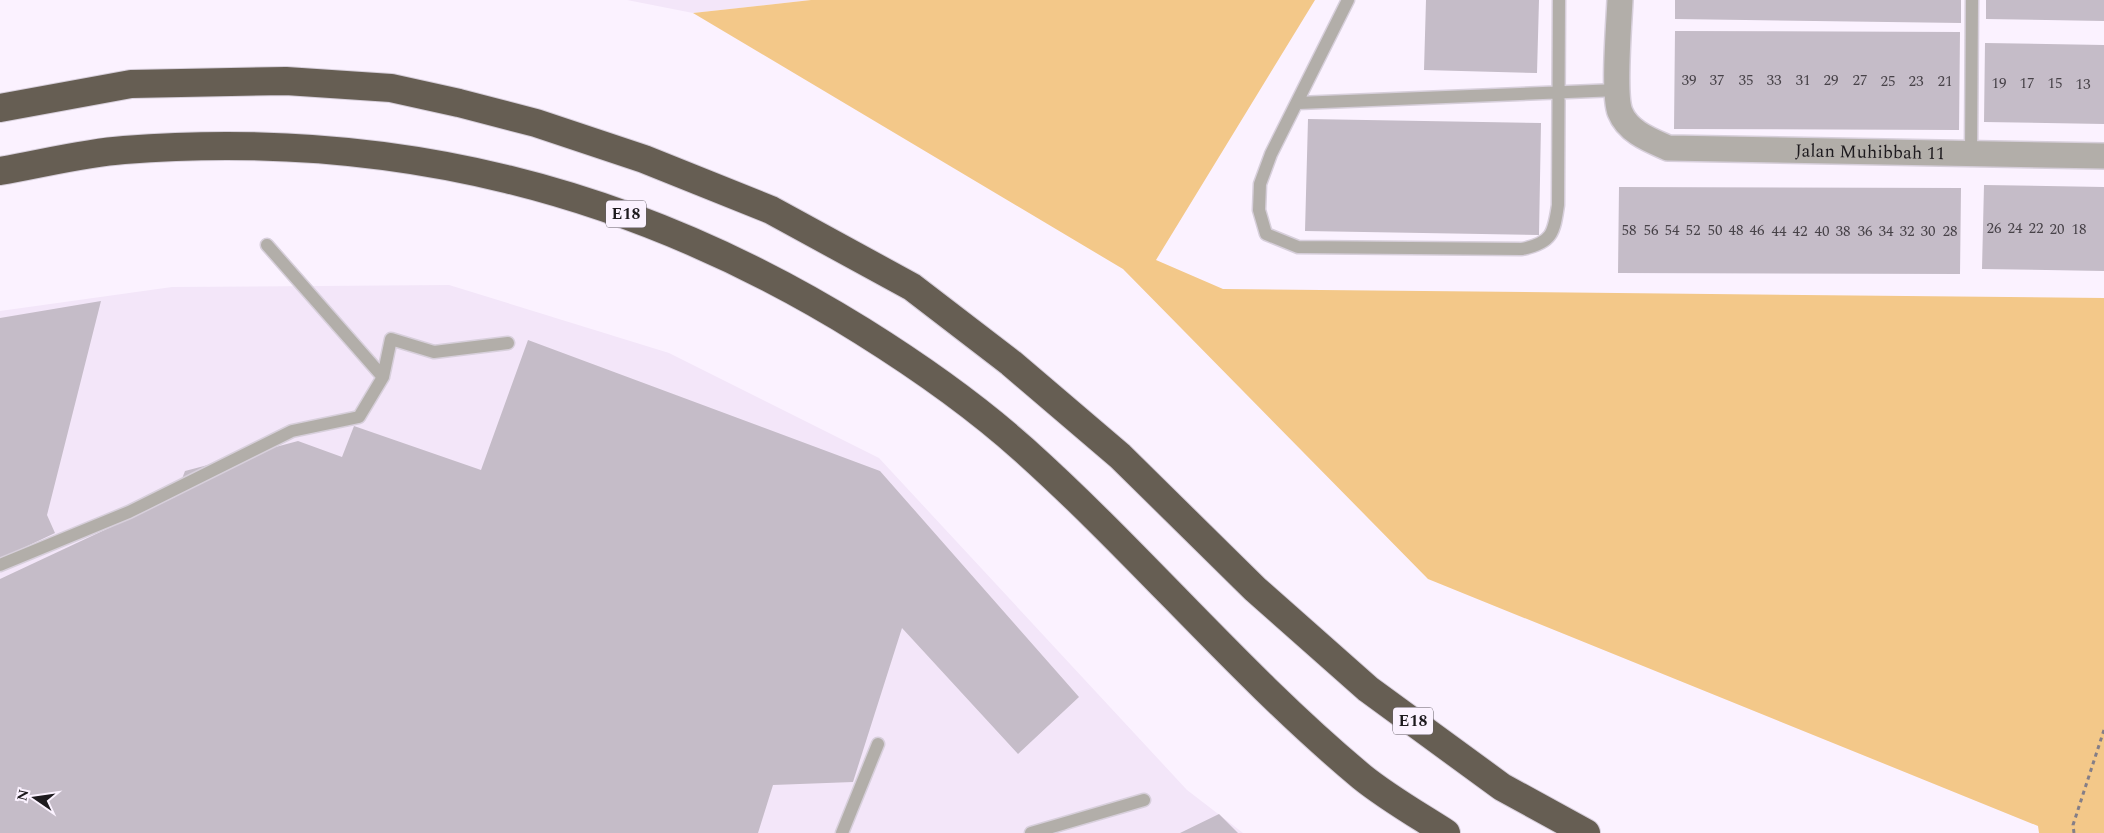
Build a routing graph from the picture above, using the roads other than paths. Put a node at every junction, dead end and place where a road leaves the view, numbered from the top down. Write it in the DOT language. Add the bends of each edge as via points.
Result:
graph roads {
  1 [pos="1348,0"];
  2 [pos="1559,0"];
  3 [pos="1620,0"];
  4 [pos="1972,0"];
  5 [pos="1618,90"];
  6 [pos="1558,92"];
  7 [pos="1298,103"];
  8 [pos="0,108"];
  9 [pos="1972,154"];
  10 [pos="2104,156"];
  11 [pos="0,171"];
  12 [pos="267,245"];
  13 [pos="508,343"];
  14 [pos="383,377"];
  15 [pos="0,565"];
  16 [pos="878,744"];
  17 [pos="1144,800"];
  18 [pos="842,833"];
  19 [pos="1030,833"];
  20 [pos="1446,833"];
  21 [pos="1586,833"];
  1 -- 7 [label="lane"];
  2 -- 6 [label="lane"];
  3 -- 5 [label="street"];
  4 -- 9 [label="lane"];
  5 -- 6 [label="lane"];
  5 -- 9 [label="street, Jalan Muhibbah 11" via="1620,112 1638,135 1668,148"];
  6 -- 7 [label="lane"];
  6 -- 7 [label="lane" via="1558,205 1555,224 1549,239 1522,249 1298,247 1266,234 1259,210 1260,184 1271,154"];
  8 -- 21 [label="highway, E18" via="131,84 286,81 391,88 536,123 644,159 772,210 912,287 1011,363 1120,456 1254,589 1368,689 1502,787"];
  9 -- 10 [label="street, Jalan Muhibbah 11"];
  11 -- 20 [label="highway, E18" via="120,150 232,145 341,150 432,162 525,183 624,213 733,259 827,309 923,369 1023,448 1250,677 1365,779"];
  12 -- 14 [label="lane"];
  13 -- 14 [label="lane" via="434,352 391,339"];
  14 -- 15 [label="lane" via="359,417 292,431 129,512"];
  16 -- 18 [label="lane"];
  17 -- 19 [label="lane"];
}
